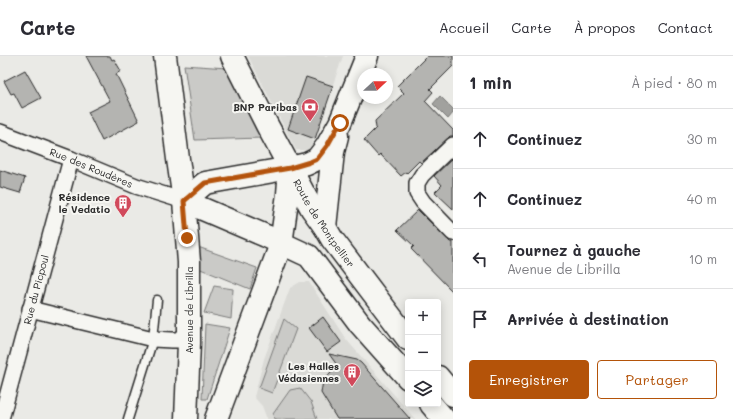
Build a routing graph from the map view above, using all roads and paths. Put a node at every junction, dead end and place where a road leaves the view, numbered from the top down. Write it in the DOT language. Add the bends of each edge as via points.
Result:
graph roads {
  1 [pos="165,56"];
  2 [pos="232,56"];
  3 [pos="367,56"];
  4 [pos="340,123"];
  5 [pos="0,132"];
  6 [pos="453,145"];
  7 [pos="71,160"];
  8 [pos="290,168"];
  9 [pos="184,201"];
  10 [pos="325,227"];
  11 [pos="453,233"];
  12 [pos="281,244"];
  13 [pos="157,300"];
  14 [pos="30,309"];
  15 [pos="189,330"];
  16 [pos="405,335"];
  17 [pos="154,339"];
  18 [pos="405,375"];
  19 [pos="441,381"];
  20 [pos="453,395"];
  21 [pos="434,407"];
  22 [pos="1,419"];
  23 [pos="128,419"];
  24 [pos="186,419"];
  25 [pos="216,419"];
  26 [pos="444,419"];
  1 -- 9 [label="main road"];
  2 -- 8 [label="main road, Route de Montpellier"];
  3 -- 4 [label="main road"];
  4 -- 8 [label="main road" via="317,159"];
  4 -- 10 [label="main road" via="333,152"];
  5 -- 7 [label="street, Rue des Roudères"];
  6 -- 11 [label="street" via="417,183 418,193 423,202"];
  7 -- 9 [label="street, Rue des Roudères" via="136,186"];
  7 -- 14 [label="street, Rue du Picpoul"];
  8 -- 9 [label="main road" via="205,183"];
  8 -- 10 [label="main road, Route de Montpellier"];
  8 -- 12 [label="main road"];
  9 -- 12 [label="main road"];
  9 -- 15 [label="main road, Avenue de Librilla" via="189,262"];
  10 -- 16 [label="main road, Route de Montpellier"];
  12 -- 18 [label="main road" via="309,256 360,324"];
  12 -- 25 [label="main road"];
  13 -- 17 [label="lane"];
  14 -- 17 [label="street"];
  14 -- 22 [label="street, Rue du Picpoul"];
  15 -- 17 [label="street" via="180,340"];
  15 -- 24 [label="main road, Avenue de Librilla"];
  17 -- 23 [label="lane"];
  19 -- 20 [label="main road"];
  21 -- 26 [label="main road"];
}
